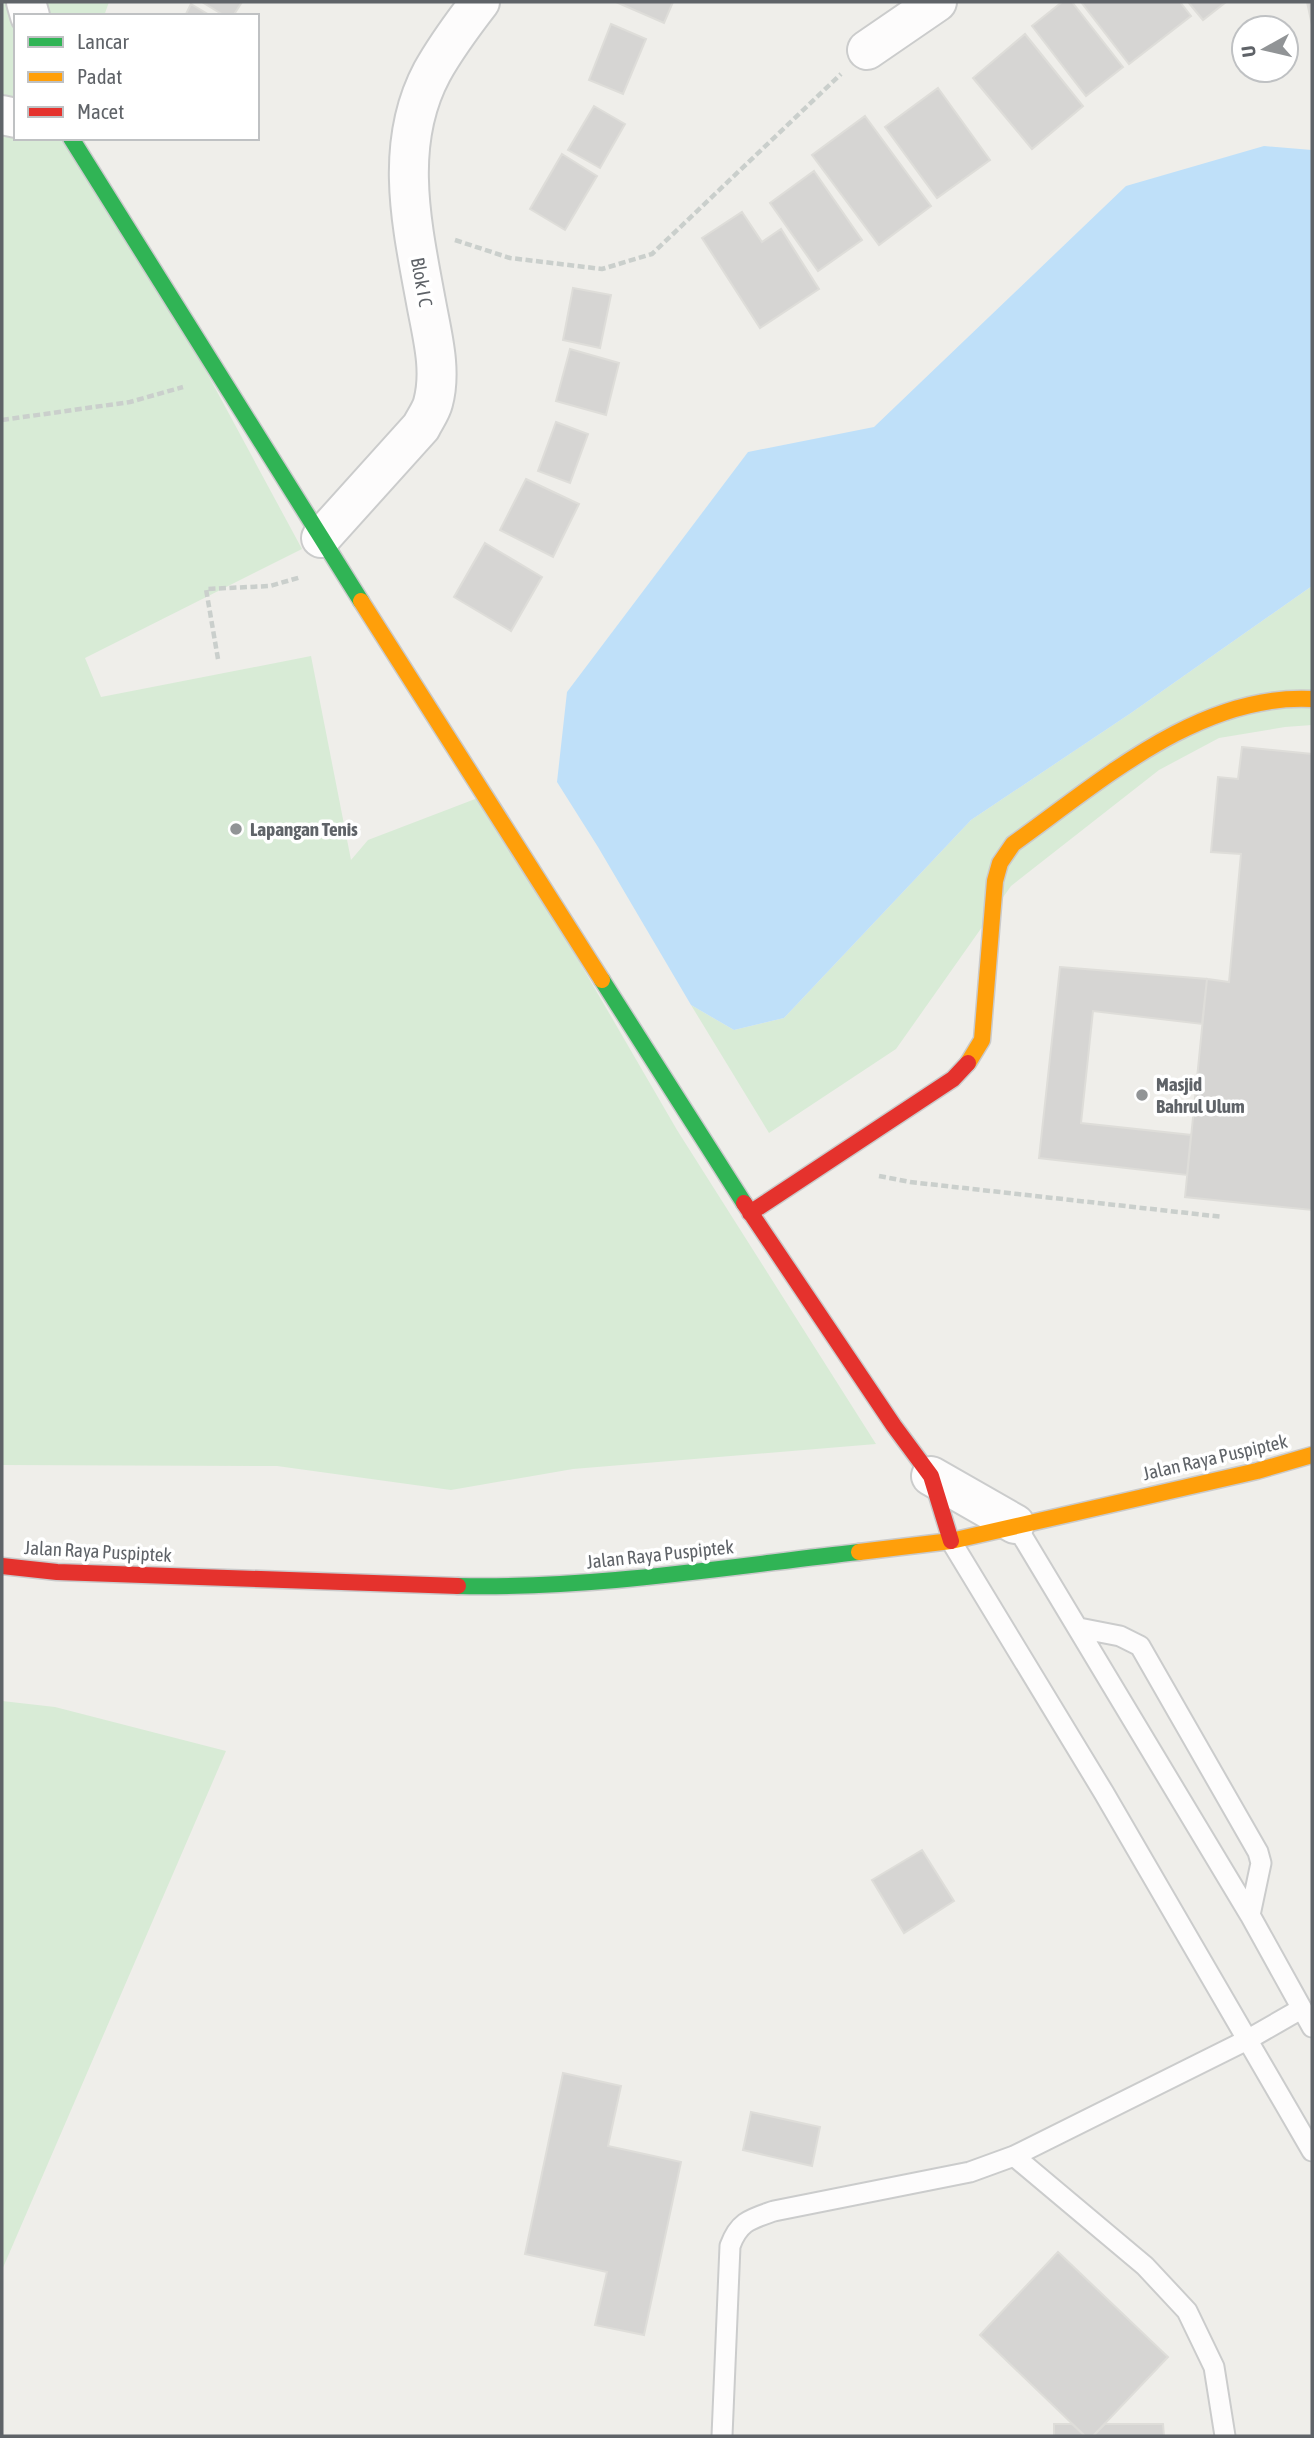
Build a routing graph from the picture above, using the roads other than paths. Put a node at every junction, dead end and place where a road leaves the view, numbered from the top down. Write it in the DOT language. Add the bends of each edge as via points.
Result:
graph roads {
  1 [pos="480,2"];
  2 [pos="937,2"];
  3 [pos="867,50"];
  4 [pos="72,140"];
  5 [pos="330,552"];
  6 [pos="1312,699"];
  7 [pos="750,1213"];
  8 [pos="1312,1455"];
  9 [pos="931,1476"];
  10 [pos="1015,1524"];
  11 [pos="951,1541"];
  12 [pos="2,1566"];
  13 [pos="1079,1628"];
  14 [pos="1250,1916"];
  15 [pos="1301,2009"];
  16 [pos="1312,2027"];
  17 [pos="1247,2040"];
  18 [pos="1312,2151"];
  19 [pos="1014,2156"];
  20 [pos="722,2436"];
  21 [pos="1225,2436"];
  1 -- 5 [label="street, Blok I C" via="431,74 414,120 408,172 412,223 435,352 433,405"];
  2 -- 3 [label="street"];
  4 -- 5 [label="street"];
  5 -- 7 [label="street"];
  6 -- 7 [label="street" via="1253,705 1199,721 1158,741 1013,844 995,881 986,1011 982,1040 973,1058 953,1079"];
  7 -- 9 [label="street"];
  8 -- 10 [label="street, Jalan Raya Puspiptek"];
  9 -- 10 [label="street"];
  9 -- 11 [label="street"];
  10 -- 11 [label="street, Jalan Raya Puspiptek"];
  10 -- 13 [label="lane"];
  11 -- 12 [label="street, Jalan Raya Puspiptek" via="593,1583 512,1587 57,1572"];
  11 -- 17 [label="lane"];
  13 -- 14 [label="lane"];
  13 -- 14 [label="lane" via="1120,1636 1140,1646 1258,1852 1261,1863"];
  14 -- 15 [label="lane"];
  15 -- 16 [label="lane"];
  15 -- 17 [label="lane"];
  17 -- 18 [label="lane"];
  17 -- 19 [label="lane"];
  19 -- 20 [label="lane" via="970,2172 774,2211 739,2227 730,2246"];
  19 -- 21 [label="lane" via="1145,2266 1186,2311 1214,2367"];
}
